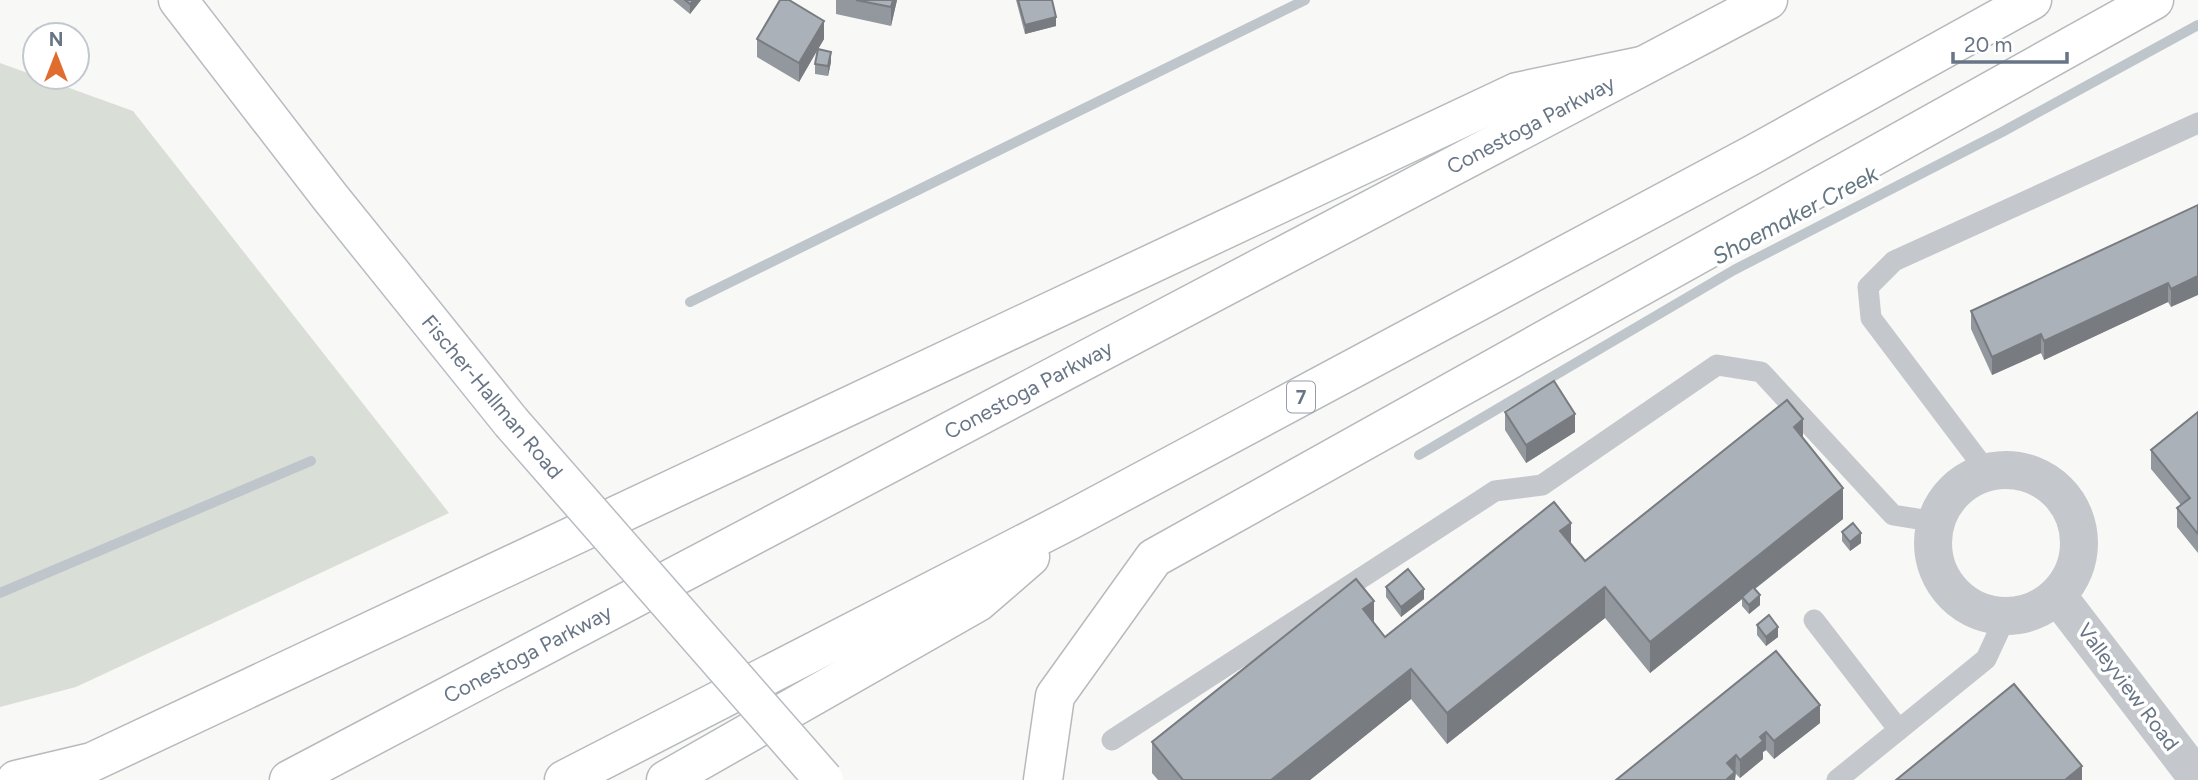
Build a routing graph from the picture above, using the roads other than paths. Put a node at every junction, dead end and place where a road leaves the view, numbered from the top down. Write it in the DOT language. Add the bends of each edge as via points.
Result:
graph roads {
  1 [pos="178,0"];
  2 [pos="1768,0"];
  3 [pos="2032,0"];
  4 [pos="2154,0"];
  5 [pos="1641,66"];
  6 [pos="2198,123"];
  7 [pos="1988,472"];
  8 [pos="1070,520"];
  9 [pos="1936,522"];
  10 [pos="2057,595"];
  11 [pos="2006,616"];
  12 [pos="1814,620"];
  13 [pos="1899,730"];
  14 [pos="1112,740"];
  15 [pos="2198,779"];
  16 [pos="16,780"];
  17 [pos="289,780"];
  18 [pos="564,780"];
  19 [pos="666,780"];
  20 [pos="824,780"];
  21 [pos="1043,780"];
  22 [pos="1837,780"];
  1 -- 20 [label="main road, Fischer-Hallman Road, bridge" via="511,422"];
  2 -- 5 [label="main road, Conestoga Parkway"];
  3 -- 8 [label="main road, 7"];
  4 -- 21 [label="main road" via="1154,558 1055,696"];
  5 -- 16 [label="main road" via="1517,92 92,762"];
  5 -- 17 [label="main road, Conestoga Parkway"];
  6 -- 7 [label="lane" via="1894,261 1868,287 1871,318"];
  7 -- 9 [label="street" via="1965,483 1947,500"];
  7 -- 10 [label="street" via="2012,470 2035,476 2055,488 2070,507 2078,529 2079,553 2072,576"];
  8 -- 18 [label="main road, 7"];
  8 -- 19 [label="main road" via="978,602"];
  9 -- 11 [label="street" via="1933,545 1947,587 1983,612"];
  9 -- 14 [label="lane" via="1893,515 1761,372 1717,365 1542,485 1495,491"];
  10 -- 11 [label="street" via="2042,607"];
  10 -- 15 [label="street, Valleyview Road"];
  11 -- 13 [label="lane" via="1986,659"];
  12 -- 13 [label="lane"];
  13 -- 22 [label="lane"];
}
